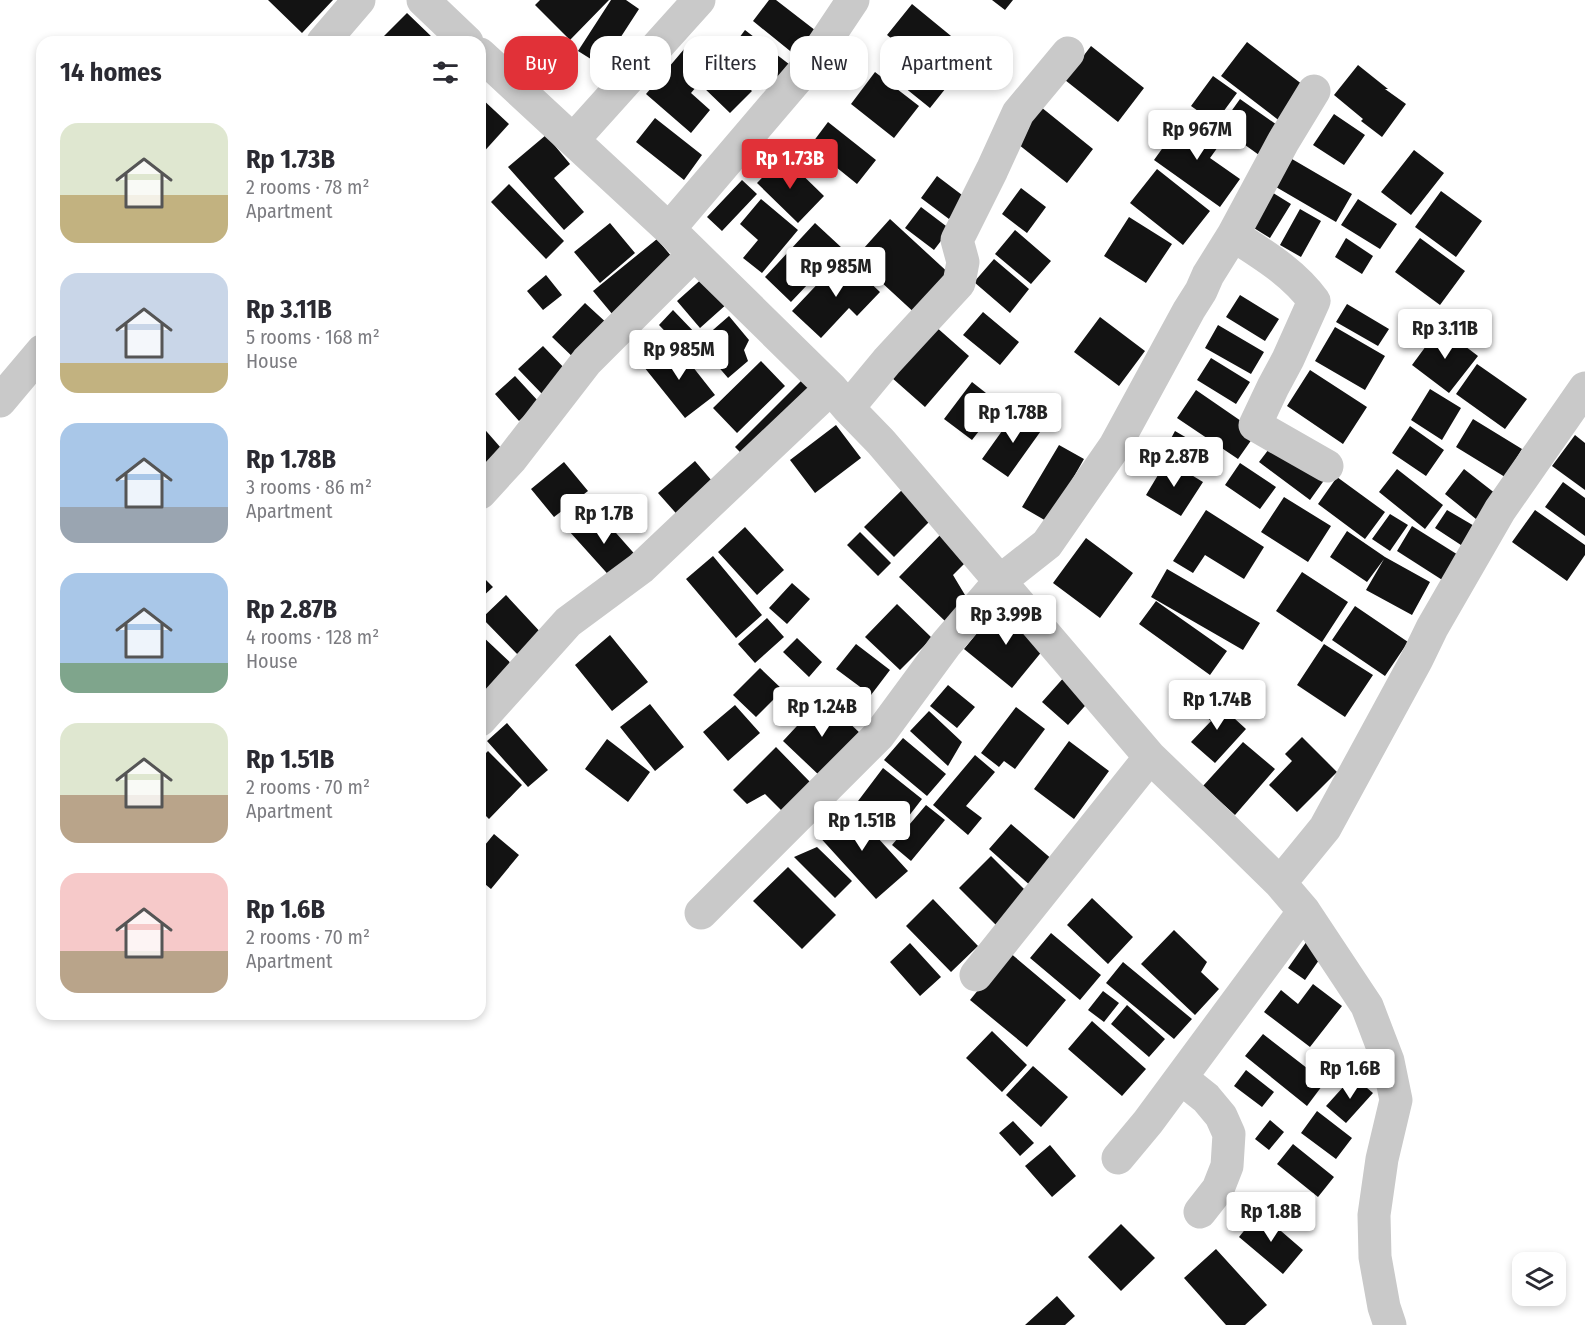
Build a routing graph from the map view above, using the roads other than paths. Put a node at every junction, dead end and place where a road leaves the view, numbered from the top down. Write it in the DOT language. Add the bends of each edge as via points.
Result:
graph roads {
  1 [pos="359,0"];
  2 [pos="423,0"];
  3 [pos="699,0"];
  4 [pos="853,0"];
  5 [pos="328,36"];
  6 [pos="461,36"];
  7 [pos="1068,53"];
  8 [pos="486,60"];
  9 [pos="1314,91"];
  10 [pos="573,140"];
  11 [pos="669,230"];
  12 [pos="1233,235"];
  13 [pos="694,254"];
  14 [pos="36,358"];
  15 [pos="1585,388"];
  16 [pos="840,398"];
  17 [pos="0,401"];
  18 [pos="1327,466"];
  19 [pos="486,486"];
  20 [pos="1000,580"];
  21 [pos="486,713"];
  22 [pos="1150,757"];
  23 [pos="1280,883"];
  24 [pos="1304,911"];
  25 [pos="701,913"];
  26 [pos="976,975"];
  27 [pos="1181,1078"];
  28 [pos="1118,1158"];
  29 [pos="1200,1212"];
  30 [pos="1390,1325"];
  1 -- 5 [label="street"];
  2 -- 6 [label="street"];
  3 -- 10 [label="street"];
  4 -- 11 [label="street" via="813,60"];
  7 -- 16 [label="street" via="1018,113 971,209 957,240 963,262 959,283 887,361"];
  8 -- 10 [label="street"];
  9 -- 12 [label="street"];
  10 -- 11 [label="street"];
  11 -- 13 [label="street"];
  12 -- 18 [label="street" via="1296,280 1314,301 1256,425"];
  12 -- 20 [label="street" via="1115,446 1047,544"];
  13 -- 16 [label="street"];
  13 -- 19 [label="street" via="587,361"];
  14 -- 17 [label="street"];
  15 -- 23 [label="street" via="1500,510 1325,828"];
  16 -- 20 [label="street"];
  16 -- 21 [label="street" via="641,568 568,622"];
  20 -- 22 [label="street"];
  20 -- 25 [label="street" via="946,644 879,735"];
  22 -- 23 [label="street"];
  22 -- 26 [label="street"];
  23 -- 24 [label="street"];
  24 -- 27 [label="street"];
  24 -- 30 [label="street" via="1367,1006 1388,1061 1396,1100 1374,1215 1375,1257"];
  27 -- 28 [label="street"];
  27 -- 29 [label="street" via="1206,1098 1221,1116 1228,1134 1227,1166 1218,1189"];
}
